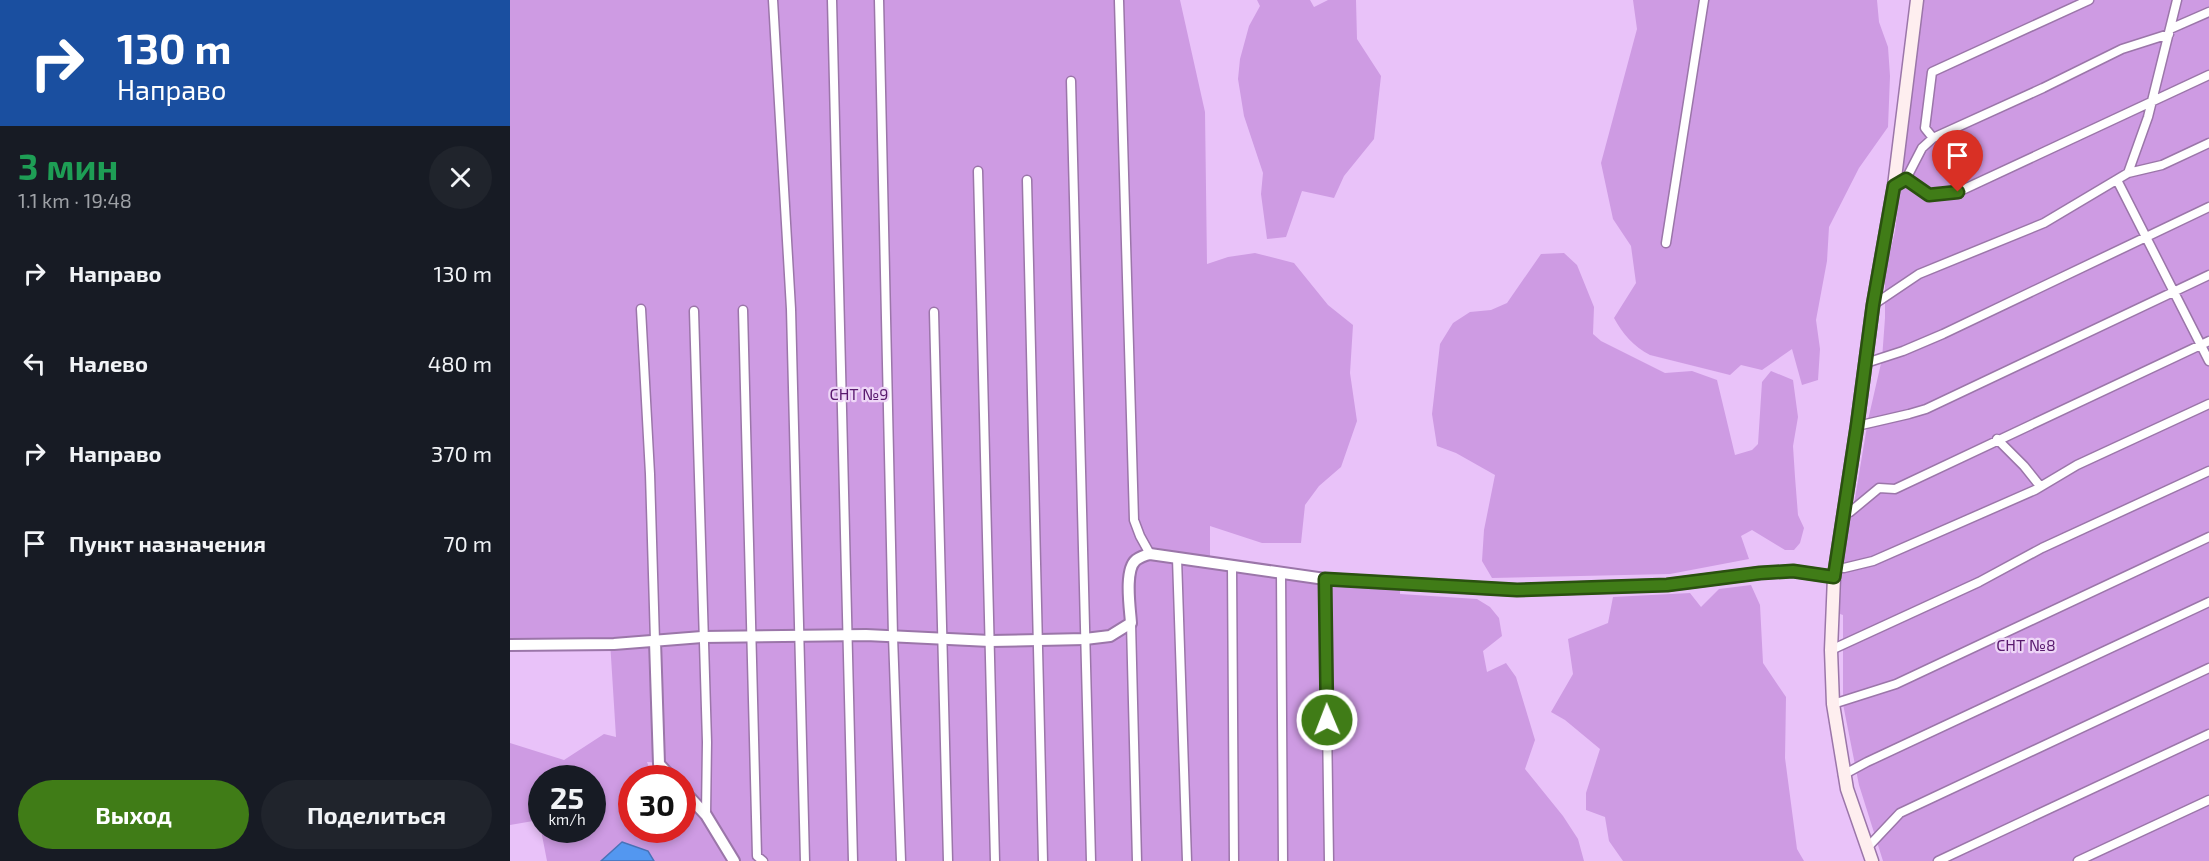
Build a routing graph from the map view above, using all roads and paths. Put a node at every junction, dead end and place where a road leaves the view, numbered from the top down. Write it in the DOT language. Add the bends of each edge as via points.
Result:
graph roads {
  1 [pos="773,0"];
  2 [pos="832,0"];
  3 [pos="879,0"];
  4 [pos="1704,0"];
  5 [pos="1917,0"];
  6 [pos="2089,0"];
  7 [pos="2177,0"];
  8 [pos="1119,1"];
  9 [pos="2209,12"];
  10 [pos="2169,32"];
  11 [pos="2209,75"];
  12 [pos="1071,81"];
  13 [pos="2152,100"];
  14 [pos="1933,138"];
  15 [pos="2209,143"];
  16 [pos="978,171"];
  17 [pos="2128,173"];
  18 [pos="1906,179"];
  19 [pos="1028,180"];
  20 [pos="2117,180"];
  21 [pos="1894,186"];
  22 [pos="2209,207"];
  23 [pos="2145,236"];
  24 [pos="1666,243"];
  25 [pos="2209,274"];
  26 [pos="2172,291"];
  27 [pos="1873,305"];
  28 [pos="641,309"];
  29 [pos="694,310"];
  30 [pos="743,310"];
  31 [pos="934,312"];
  32 [pos="2205,343"];
  33 [pos="2209,361"];
  34 [pos="1866,363"];
  35 [pos="2209,404"];
  36 [pos="1857,426"];
  37 [pos="1997,440"];
  38 [pos="2209,471"];
  39 [pos="2040,486"];
  40 [pos="1842,514"];
  41 [pos="2209,537"];
  42 [pos="1150,554"];
  43 [pos="1177,558"];
  44 [pos="1232,566"];
  45 [pos="1835,572"];
  46 [pos="1281,573"];
  47 [pos="1325,579"];
  48 [pos="2209,602"];
  49 [pos="1131,623"];
  50 [pos="798,635"];
  51 [pos="846,635"];
  52 [pos="752,636"];
  53 [pos="893,636"];
  54 [pos="702,637"];
  55 [pos="942,638"];
  56 [pos="1085,639"];
  57 [pos="990,640"];
  58 [pos="1038,640"];
  59 [pos="655,641"];
  60 [pos="510,645"];
  61 [pos="1831,650"];
  62 [pos="2209,668"];
  63 [pos="1833,704"];
  64 [pos="2209,734"];
  65 [pos="659,765"];
  66 [pos="1844,775"];
  67 [pos="2209,800"];
  68 [pos="696,804"];
  69 [pos="706,815"];
  70 [pos="1867,848"];
  71 [pos="734,861"];
  72 [pos="763,861"];
  73 [pos="804,861"];
  74 [pos="853,861"];
  75 [pos="901,861"];
  76 [pos="948,861"];
  77 [pos="995,861"];
  78 [pos="1043,861"];
  79 [pos="1091,861"];
  80 [pos="1137,861"];
  81 [pos="1187,861"];
  82 [pos="1234,861"];
  83 [pos="1283,861"];
  84 [pos="1329,861"];
  85 [pos="1872,861"];
  86 [pos="1938,861"];
  87 [pos="2078,861"];
  1 -- 50 [label="street" via="791,309"];
  2 -- 51 [label="street"];
  3 -- 53 [label="street"];
  4 -- 24 [label="street"];
  5 -- 21 [label="main road"];
  6 -- 14 [label="street" via="1932,72 1925,128"];
  7 -- 10 [label="street"];
  8 -- 42 [label="street" via="1134,520"];
  9 -- 10 [label="street"];
  10 -- 13 [label="street"];
  10 -- 14 [label="street" via="2122,49"];
  11 -- 13 [label="street"];
  12 -- 56 [label="street"];
  13 -- 17 [label="street"];
  13 -- 18 [label="street" via="1958,192 1929,195"];
  14 -- 18 [label="street" via="1922,148"];
  15 -- 17 [label="street" via="2162,165"];
  16 -- 57 [label="street"];
  17 -- 20 [label="street"];
  18 -- 21 [label="street"];
  19 -- 58 [label="street"];
  20 -- 23 [label="street"];
  20 -- 27 [label="street" via="2044,223 1919,274"];
  21 -- 27 [label="main road"];
  22 -- 23 [label="street"];
  23 -- 26 [label="street"];
  23 -- 34 [label="street" via="1943,334"];
  25 -- 26 [label="street"];
  26 -- 32 [label="street"];
  26 -- 36 [label="street" via="1926,409"];
  27 -- 34 [label="main road"];
  28 -- 59 [label="street"];
  29 -- 54 [label="street"];
  30 -- 52 [label="street"];
  31 -- 55 [label="street"];
  32 -- 33 [label="street"];
  32 -- 37 [label="street"];
  34 -- 36 [label="main road"];
  35 -- 39 [label="street"];
  36 -- 40 [label="main road"];
  37 -- 39 [label="street"];
  37 -- 40 [label="street" via="1895,489 1879,488"];
  38 -- 61 [label="street"];
  39 -- 45 [label="street" via="1873,561"];
  40 -- 45 [label="main road"];
  41 -- 63 [label="street" via="1896,684"];
  42 -- 43 [label="street"];
  42 -- 49 [label="street" via="1137,558 1129,574"];
  43 -- 44 [label="street"];
  43 -- 81 [label="street"];
  44 -- 46 [label="street"];
  44 -- 82 [label="street"];
  45 -- 47 [label="street" via="1760,573 1667,585 1517,590"];
  45 -- 61 [label="main road"];
  46 -- 47 [label="street"];
  46 -- 83 [label="street"];
  47 -- 84 [label="street"];
  48 -- 66 [label="street"];
  49 -- 56 [label="street" via="1110,636"];
  49 -- 80 [label="street"];
  50 -- 51 [label="street"];
  50 -- 52 [label="street"];
  50 -- 73 [label="street"];
  51 -- 53 [label="street"];
  51 -- 74 [label="street"];
  52 -- 54 [label="street"];
  52 -- 72 [label="street" via="758,855"];
  53 -- 55 [label="street"];
  53 -- 75 [label="street"];
  54 -- 59 [label="street"];
  54 -- 69 [label="street"];
  55 -- 57 [label="street"];
  55 -- 76 [label="street"];
  56 -- 58 [label="street"];
  56 -- 79 [label="street"];
  57 -- 58 [label="street"];
  57 -- 77 [label="street"];
  58 -- 78 [label="street"];
  59 -- 60 [label="street"];
  59 -- 65 [label="street"];
  61 -- 63 [label="main road"];
  62 -- 70 [label="street" via="1900,813"];
  63 -- 66 [label="main road"];
  64 -- 86 [label="street"];
  66 -- 70 [label="main road"];
  67 -- 87 [label="street"];
  68 -- 69 [label="street"];
  69 -- 71 [label="street"];
  70 -- 85 [label="main road"];
}
